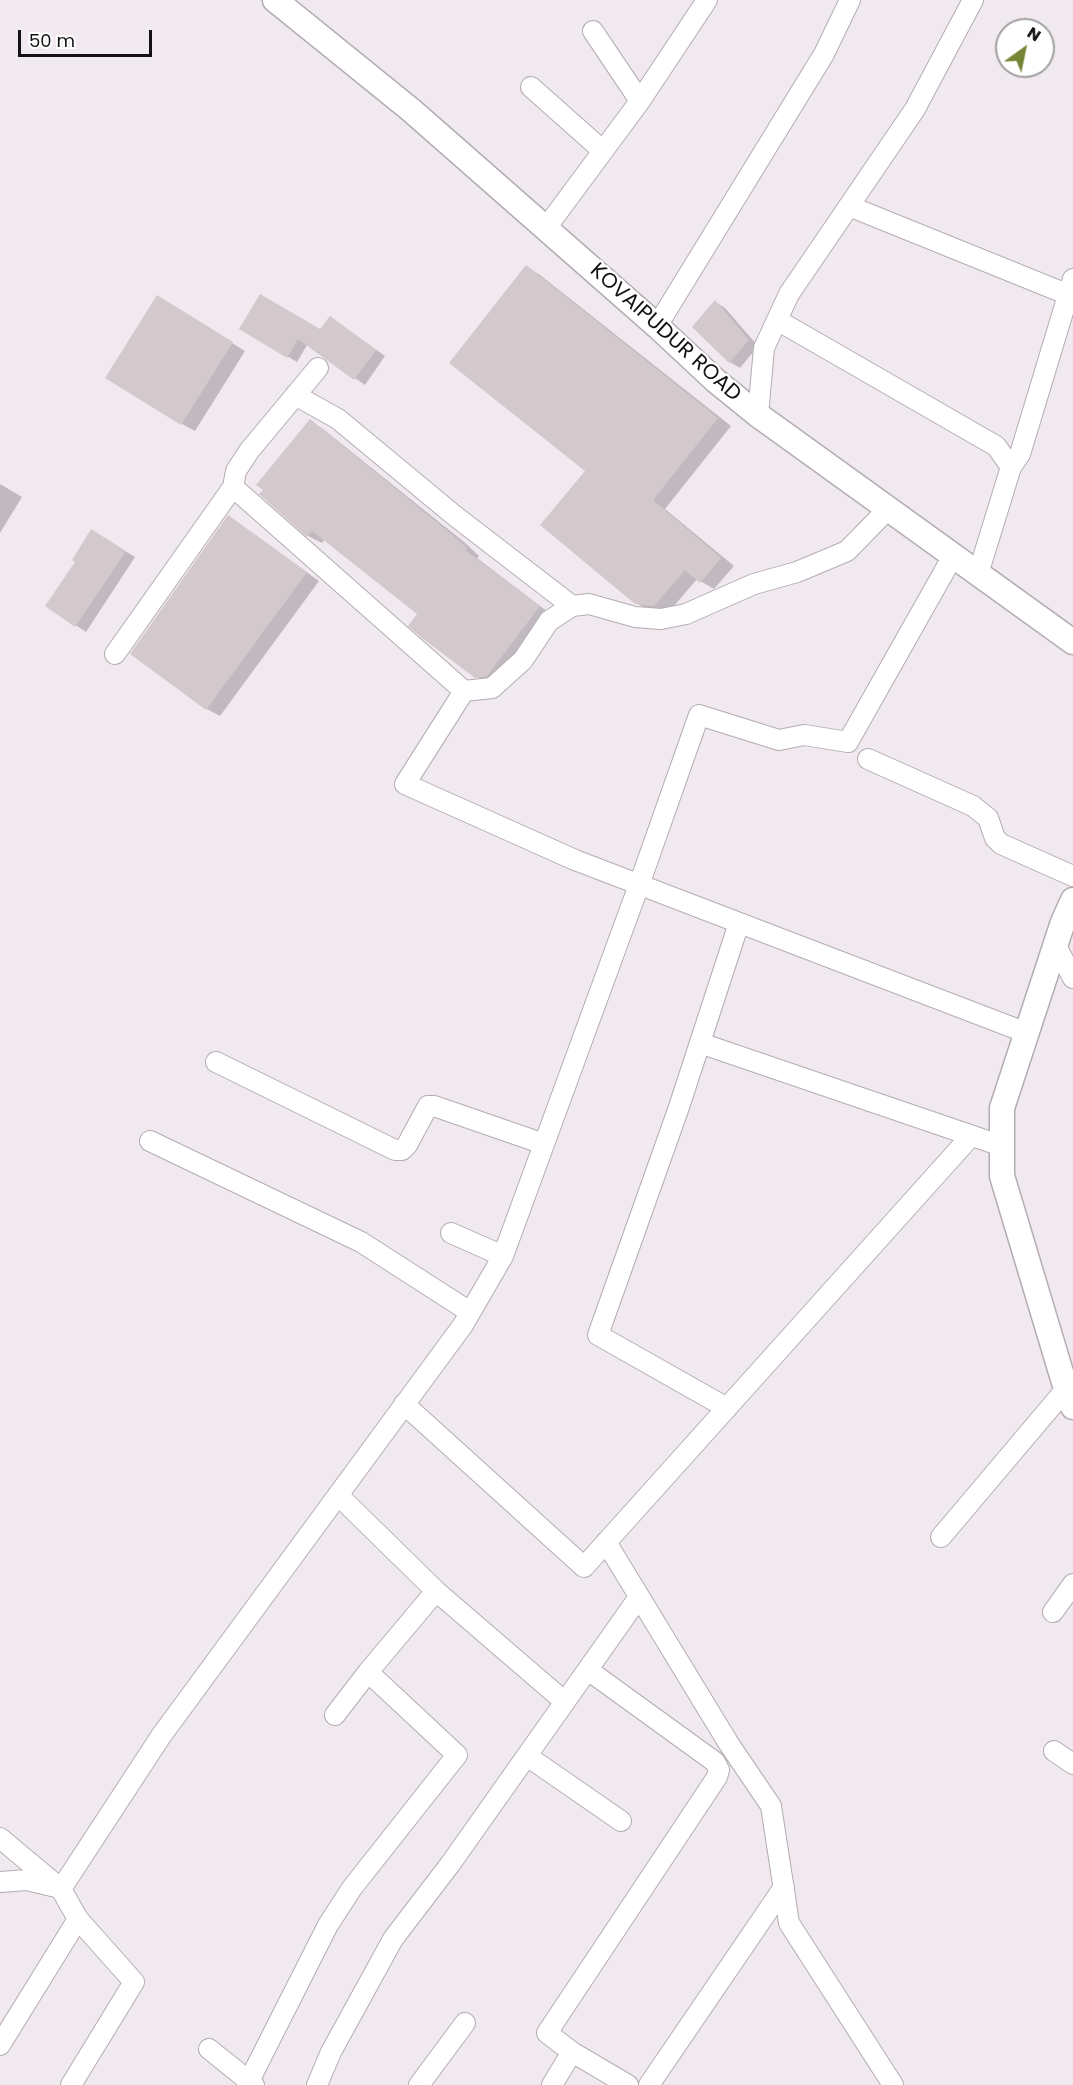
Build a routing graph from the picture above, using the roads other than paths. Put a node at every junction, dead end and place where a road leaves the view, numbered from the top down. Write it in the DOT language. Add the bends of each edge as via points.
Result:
graph roads {
  1 [pos="707,0"];
  2 [pos="850,0"];
  3 [pos="973,0"];
  4 [pos="281,2"];
  5 [pos="592,31"];
  6 [pos="531,87"];
  7 [pos="640,101"];
  8 [pos="603,151"];
  9 [pos="849,206"];
  10 [pos="546,228"];
  11 [pos="1071,287"];
  12 [pos="777,320"];
  13 [pos="657,326"];
  14 [pos="318,368"];
  15 [pos="295,395"];
  16 [pos="758,415"];
  17 [pos="1011,467"];
  18 [pos="233,487"];
  19 [pos="888,509"];
  20 [pos="953,556"];
  21 [pos="978,574"];
  22 [pos="572,606"];
  23 [pos="1073,642"];
  24 [pos="115,654"];
  25 [pos="464,691"];
  26 [pos="867,759"];
  27 [pos="1073,876"];
  28 [pos="639,885"];
  29 [pos="1073,900"];
  30 [pos="739,923"];
  31 [pos="1056,946"];
  32 [pos="1073,978"];
  33 [pos="1027,1033"];
  34 [pos="700,1043"];
  35 [pos="216,1062"];
  36 [pos="971,1136"];
  37 [pos="150,1141"];
  38 [pos="544,1144"];
  39 [pos="1002,1146"];
  40 [pos="450,1233"];
  41 [pos="503,1256"];
  42 [pos="470,1312"];
  43 [pos="1069,1398"];
  44 [pos="404,1404"];
  45 [pos="727,1408"];
  46 [pos="338,1495"];
  47 [pos="941,1537"];
  48 [pos="606,1542"];
  49 [pos="1073,1584"];
  50 [pos="436,1591"];
  51 [pos="639,1596"];
  52 [pos="1053,1612"];
  53 [pos="588,1670"];
  54 [pos="368,1672"];
  55 [pos="565,1702"];
  56 [pos="335,1715"];
  57 [pos="1054,1751"];
  58 [pos="527,1756"];
  59 [pos="1073,1764"];
  60 [pos="621,1821"];
  61 [pos="0,1838"];
  62 [pos="0,1882"];
  63 [pos="783,1887"];
  64 [pos="61,1889"];
  65 [pos="78,1919"];
  66 [pos="465,2023"];
  67 [pos="3,2033"];
  68 [pos="208,2049"];
  69 [pos="572,2052"];
  70 [pos="250,2084"];
  71 [pos="71,2085"];
  72 [pos="317,2085"];
  73 [pos="419,2085"];
  74 [pos="552,2085"];
  75 [pos="628,2085"];
  76 [pos="649,2085"];
  77 [pos="893,2085"];
  1 -- 7 [label="street"];
  2 -- 13 [label="street" via="824,54"];
  3 -- 9 [label="street" via="915,109"];
  4 -- 10 [label="main road, KOVAIPUDUR ROAD"];
  5 -- 7 [label="street"];
  6 -- 8 [label="street"];
  7 -- 8 [label="street"];
  8 -- 10 [label="street"];
  9 -- 11 [label="street"];
  9 -- 12 [label="street" via="789,294"];
  10 -- 13 [label="main road, KOVAIPUDUR ROAD"];
  11 -- 17 [label="street" via="1020,454"];
  12 -- 16 [label="street" via="764,348"];
  12 -- 17 [label="street" via="996,446"];
  13 -- 16 [label="main road, KOVAIPUDUR ROAD"];
  14 -- 15 [label="street"];
  15 -- 18 [label="street" via="249,451 236,471"];
  15 -- 22 [label="street" via="338,419"];
  16 -- 19 [label="main road, KOVAIPUDUR ROAD"];
  17 -- 21 [label="street"];
  18 -- 24 [label="street"];
  18 -- 25 [label="street"];
  19 -- 20 [label="main road, KOVAIPUDUR ROAD"];
  19 -- 22 [label="street" via="847,551 797,572 754,584 686,614 661,619 635,617 589,604"];
  20 -- 21 [label="main road, KOVAIPUDUR ROAD"];
  20 -- 28 [label="street" via="848,742 804,735 779,740 699,715"];
  21 -- 23 [label="main road, KOVAIPUDUR ROAD"];
  22 -- 25 [label="street" via="549,621 523,660 492,688"];
  25 -- 28 [label="street" via="405,784"];
  26 -- 27 [label="street" via="973,806 988,818 1001,844"];
  28 -- 30 [label="street"];
  28 -- 38 [label="street"];
  29 -- 31 [label="main road"];
  30 -- 33 [label="street"];
  30 -- 34 [label="street"];
  31 -- 32 [label="street"];
  31 -- 33 [label="main road"];
  33 -- 39 [label="main road" via="1002,1108"];
  34 -- 36 [label="street"];
  34 -- 45 [label="street" via="598,1335"];
  35 -- 38 [label="street" via="395,1150 407,1145 428,1106"];
  36 -- 39 [label="street"];
  36 -- 45 [label="street"];
  37 -- 42 [label="street" via="361,1242"];
  38 -- 41 [label="street"];
  39 -- 43 [label="main road" via="1002,1176"];
  40 -- 41 [label="street"];
  41 -- 42 [label="street"];
  42 -- 44 [label="street"];
  43 -- 47 [label="street"];
  44 -- 46 [label="street"];
  44 -- 48 [label="street" via="584,1567"];
  45 -- 48 [label="street"];
  46 -- 50 [label="street"];
  46 -- 64 [label="street" via="161,1736"];
  48 -- 51 [label="street"];
  49 -- 52 [label="street"];
  50 -- 54 [label="street"];
  50 -- 55 [label="street"];
  51 -- 53 [label="street"];
  51 -- 63 [label="street" via="771,1806"];
  53 -- 55 [label="street"];
  53 -- 69 [label="street" via="715,1762 719,1770 547,2033"];
  54 -- 56 [label="street"];
  54 -- 70 [label="street" via="457,1755 352,1888 328,1925"];
  55 -- 58 [label="street"];
  57 -- 59 [label="street"];
  58 -- 60 [label="street"];
  58 -- 72 [label="street" via="393,1939"];
  61 -- 64 [label="street"];
  62 -- 64 [label="street" via="27,1880"];
  63 -- 76 [label="street"];
  63 -- 77 [label="street" via="789,1923"];
  64 -- 65 [label="street"];
  65 -- 67 [label="street"];
  65 -- 71 [label="street" via="134,1982"];
  66 -- 73 [label="street"];
  68 -- 70 [label="street"];
  69 -- 74 [label="street"];
  69 -- 75 [label="street"];
}
